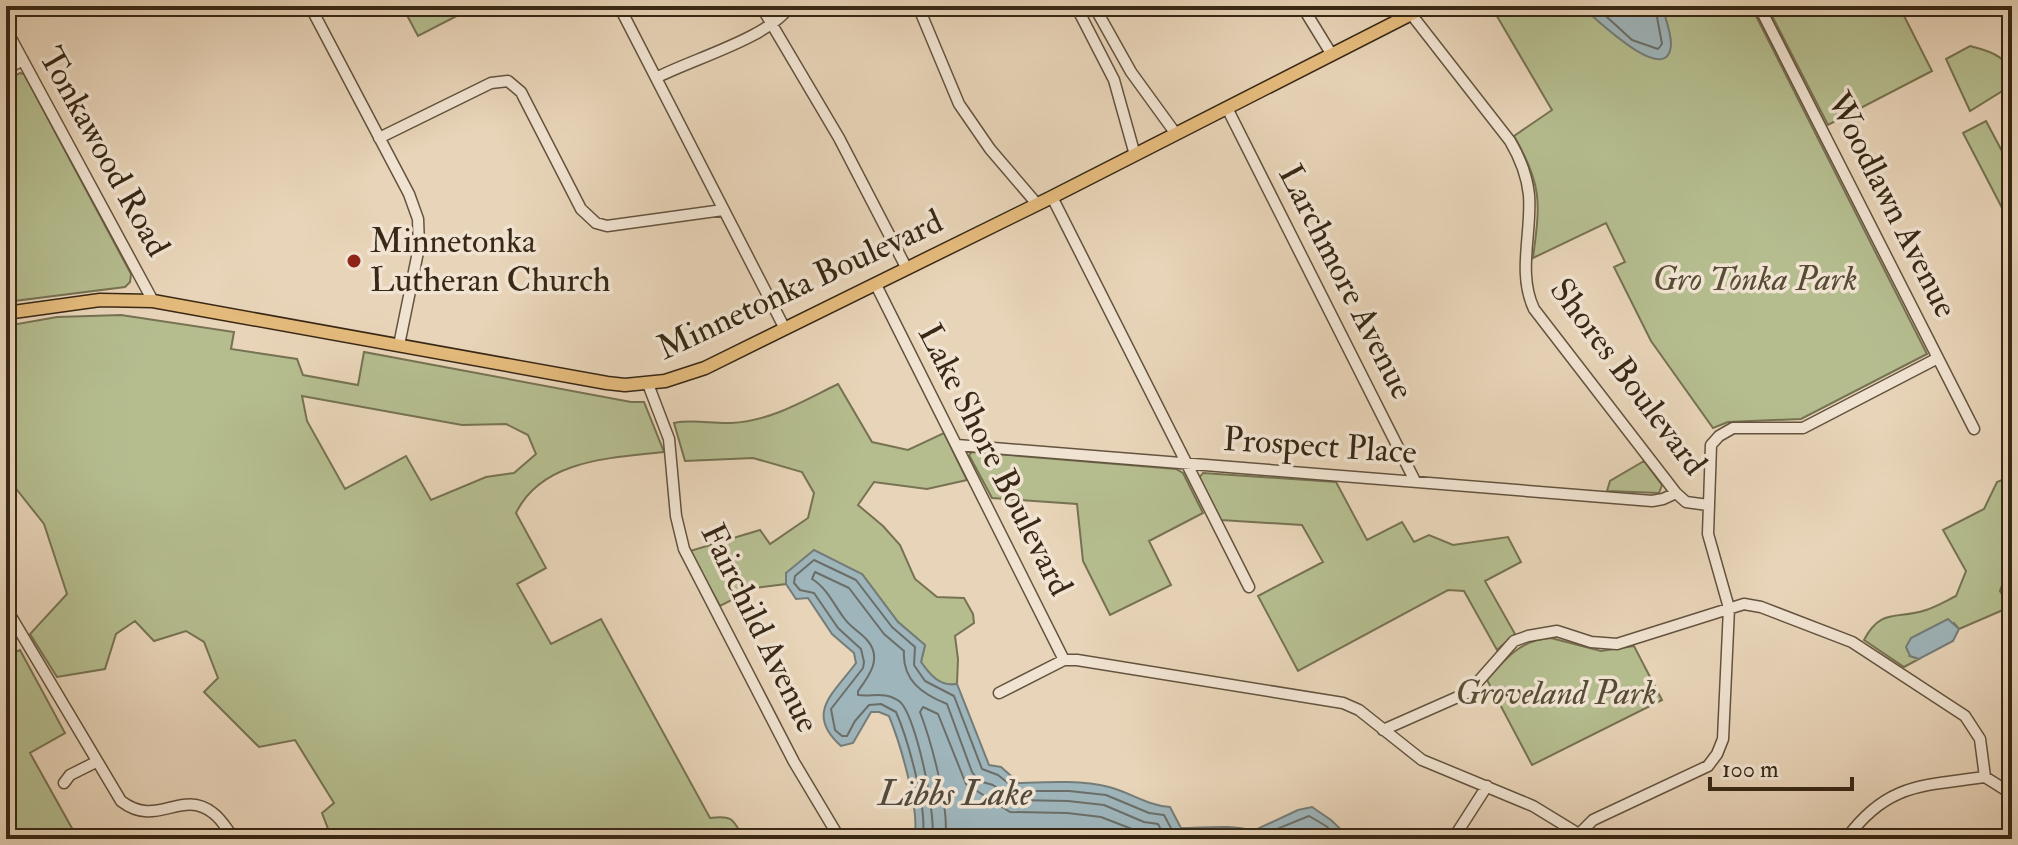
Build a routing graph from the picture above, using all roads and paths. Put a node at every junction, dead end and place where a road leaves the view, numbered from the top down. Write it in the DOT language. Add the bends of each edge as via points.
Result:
graph roads {
  1 [pos="310,6"];
  2 [pos="619,6"];
  3 [pos="761,6"];
  4 [pos="790,6"];
  5 [pos="918,6"];
  6 [pos="1076,6"];
  7 [pos="1094,6"];
  8 [pos="1302,6"];
  9 [pos="1393,6"];
  10 [pos="1427,6"];
  11 [pos="1759,6"];
  12 [pos="1406,17"];
  13 [pos="772,25"];
  14 [pos="6,29"];
  15 [pos="1332,55"];
  16 [pos="23,60"];
  17 [pos="6,69"];
  18 [pos="656,78"];
  19 [pos="1227,108"];
  20 [pos="1176,134"];
  21 [pos="379,138"];
  22 [pos="1135,155"];
  23 [pos="1052,197"];
  24 [pos="1037,204"];
  25 [pos="723,210"];
  26 [pos="907,269"];
  27 [pos="876,285"];
  28 [pos="153,301"];
  29 [pos="6,313"];
  30 [pos="785,329"];
  31 [pos="399,345"];
  32 [pos="1938,358"];
  33 [pos="648,384"];
  34 [pos="1974,429"];
  35 [pos="957,445"];
  36 [pos="1186,465"];
  37 [pos="1415,481"];
  38 [pos="1676,493"];
  39 [pos="1708,505"];
  40 [pos="1249,587"];
  41 [pos="6,608"];
  42 [pos="1729,608"];
  43 [pos="1064,660"];
  44 [pos="999,693"];
  45 [pos="1383,730"];
  46 [pos="96,762"];
  47 [pos="1985,777"];
  48 [pos="64,783"];
  49 [pos="1487,786"];
  50 [pos="2012,794"];
  51 [pos="230,833"];
  52 [pos="1584,836"];
  53 [pos="840,839"];
  54 [pos="1453,839"];
  55 [pos="1846,839"];
  1 -- 21 [label="street"];
  2 -- 18 [label="street"];
  3 -- 13 [label="street"];
  4 -- 13 [label="street"];
  5 -- 24 [label="street" via="959,104"];
  6 -- 22 [label="street" via="1114,80"];
  7 -- 20 [label="street" via="1131,72"];
  8 -- 15 [label="street"];
  9 -- 12 [label="street, Shores Boulevard"];
  10 -- 12 [label="main road, Minnetonka Boulevard"];
  11 -- 32 [label="street, Woodlawn Avenue"];
  12 -- 15 [label="main road, Minnetonka Boulevard"];
  12 -- 38 [label="street, Shores Boulevard" via="1520,157 1529,202 1525,281 1534,309"];
  13 -- 18 [label="street"];
  13 -- 26 [label="street"];
  14 -- 16 [label="street, Tonkawood Road"];
  15 -- 19 [label="main road, Minnetonka Boulevard"];
  16 -- 17 [label="street"];
  16 -- 28 [label="street, Tonkawood Road"];
  18 -- 25 [label="street"];
  19 -- 20 [label="main road, Minnetonka Boulevard"];
  19 -- 37 [label="street, Larchmore Avenue"];
  20 -- 22 [label="main road, Minnetonka Boulevard"];
  21 -- 25 [label="street" via="491,83 508,81 521,92 581,209 596,223 617,226"];
  21 -- 31 [label="street" via="418,219 419,247"];
  22 -- 23 [label="main road, Minnetonka Boulevard"];
  23 -- 24 [label="main road, Minnetonka Boulevard"];
  23 -- 36 [label="street"];
  24 -- 26 [label="main road, Minnetonka Boulevard"];
  25 -- 30 [label="street"];
  26 -- 27 [label="main road, Minnetonka Boulevard"];
  27 -- 30 [label="main road, Minnetonka Boulevard"];
  27 -- 35 [label="street, Lake Shore Boulevard"];
  28 -- 29 [label="main road, Minnetonka Boulevard" via="100,300"];
  28 -- 31 [label="main road, Minnetonka Boulevard"];
  30 -- 33 [label="main road, Minnetonka Boulevard" via="682,377"];
  31 -- 33 [label="main road, Minnetonka Boulevard" via="607,383"];
  32 -- 34 [label="street, Woodlawn Avenue"];
  32 -- 39 [label="street" via="1803,428 1733,428 1719,436 1711,445"];
  33 -- 53 [label="street, Fairchild Avenue" via="669,439 684,549 794,762"];
  35 -- 36 [label="street, Prospect Place"];
  35 -- 43 [label="street, Lake Shore Boulevard"];
  36 -- 37 [label="street, Prospect Place"];
  36 -- 40 [label="street"];
  37 -- 38 [label="street, Prospect Place" via="1652,501"];
  38 -- 39 [label="street, Shores Boulevard" via="1686,502"];
  39 -- 42 [label="street" via="1708,534"];
  41 -- 46 [label="street"];
  42 -- 45 [label="street" via="1617,644 1557,631 1528,636 1514,641 1457,700"];
  42 -- 47 [label="street" via="1761,607 1852,642 1957,711 1980,739"];
  42 -- 52 [label="street" via="1723,739 1717,754 1696,773 1593,820"];
  43 -- 44 [label="street"];
  43 -- 45 [label="street" via="1343,703"];
  45 -- 49 [label="street" via="1422,760"];
  46 -- 48 [label="street"];
  46 -- 51 [label="street" via="131,808 156,813 192,804 215,814"];
  47 -- 50 [label="street"];
  47 -- 55 [label="street" via="1895,793 1869,811"];
  49 -- 52 [label="street"];
  49 -- 54 [label="street"];
}
